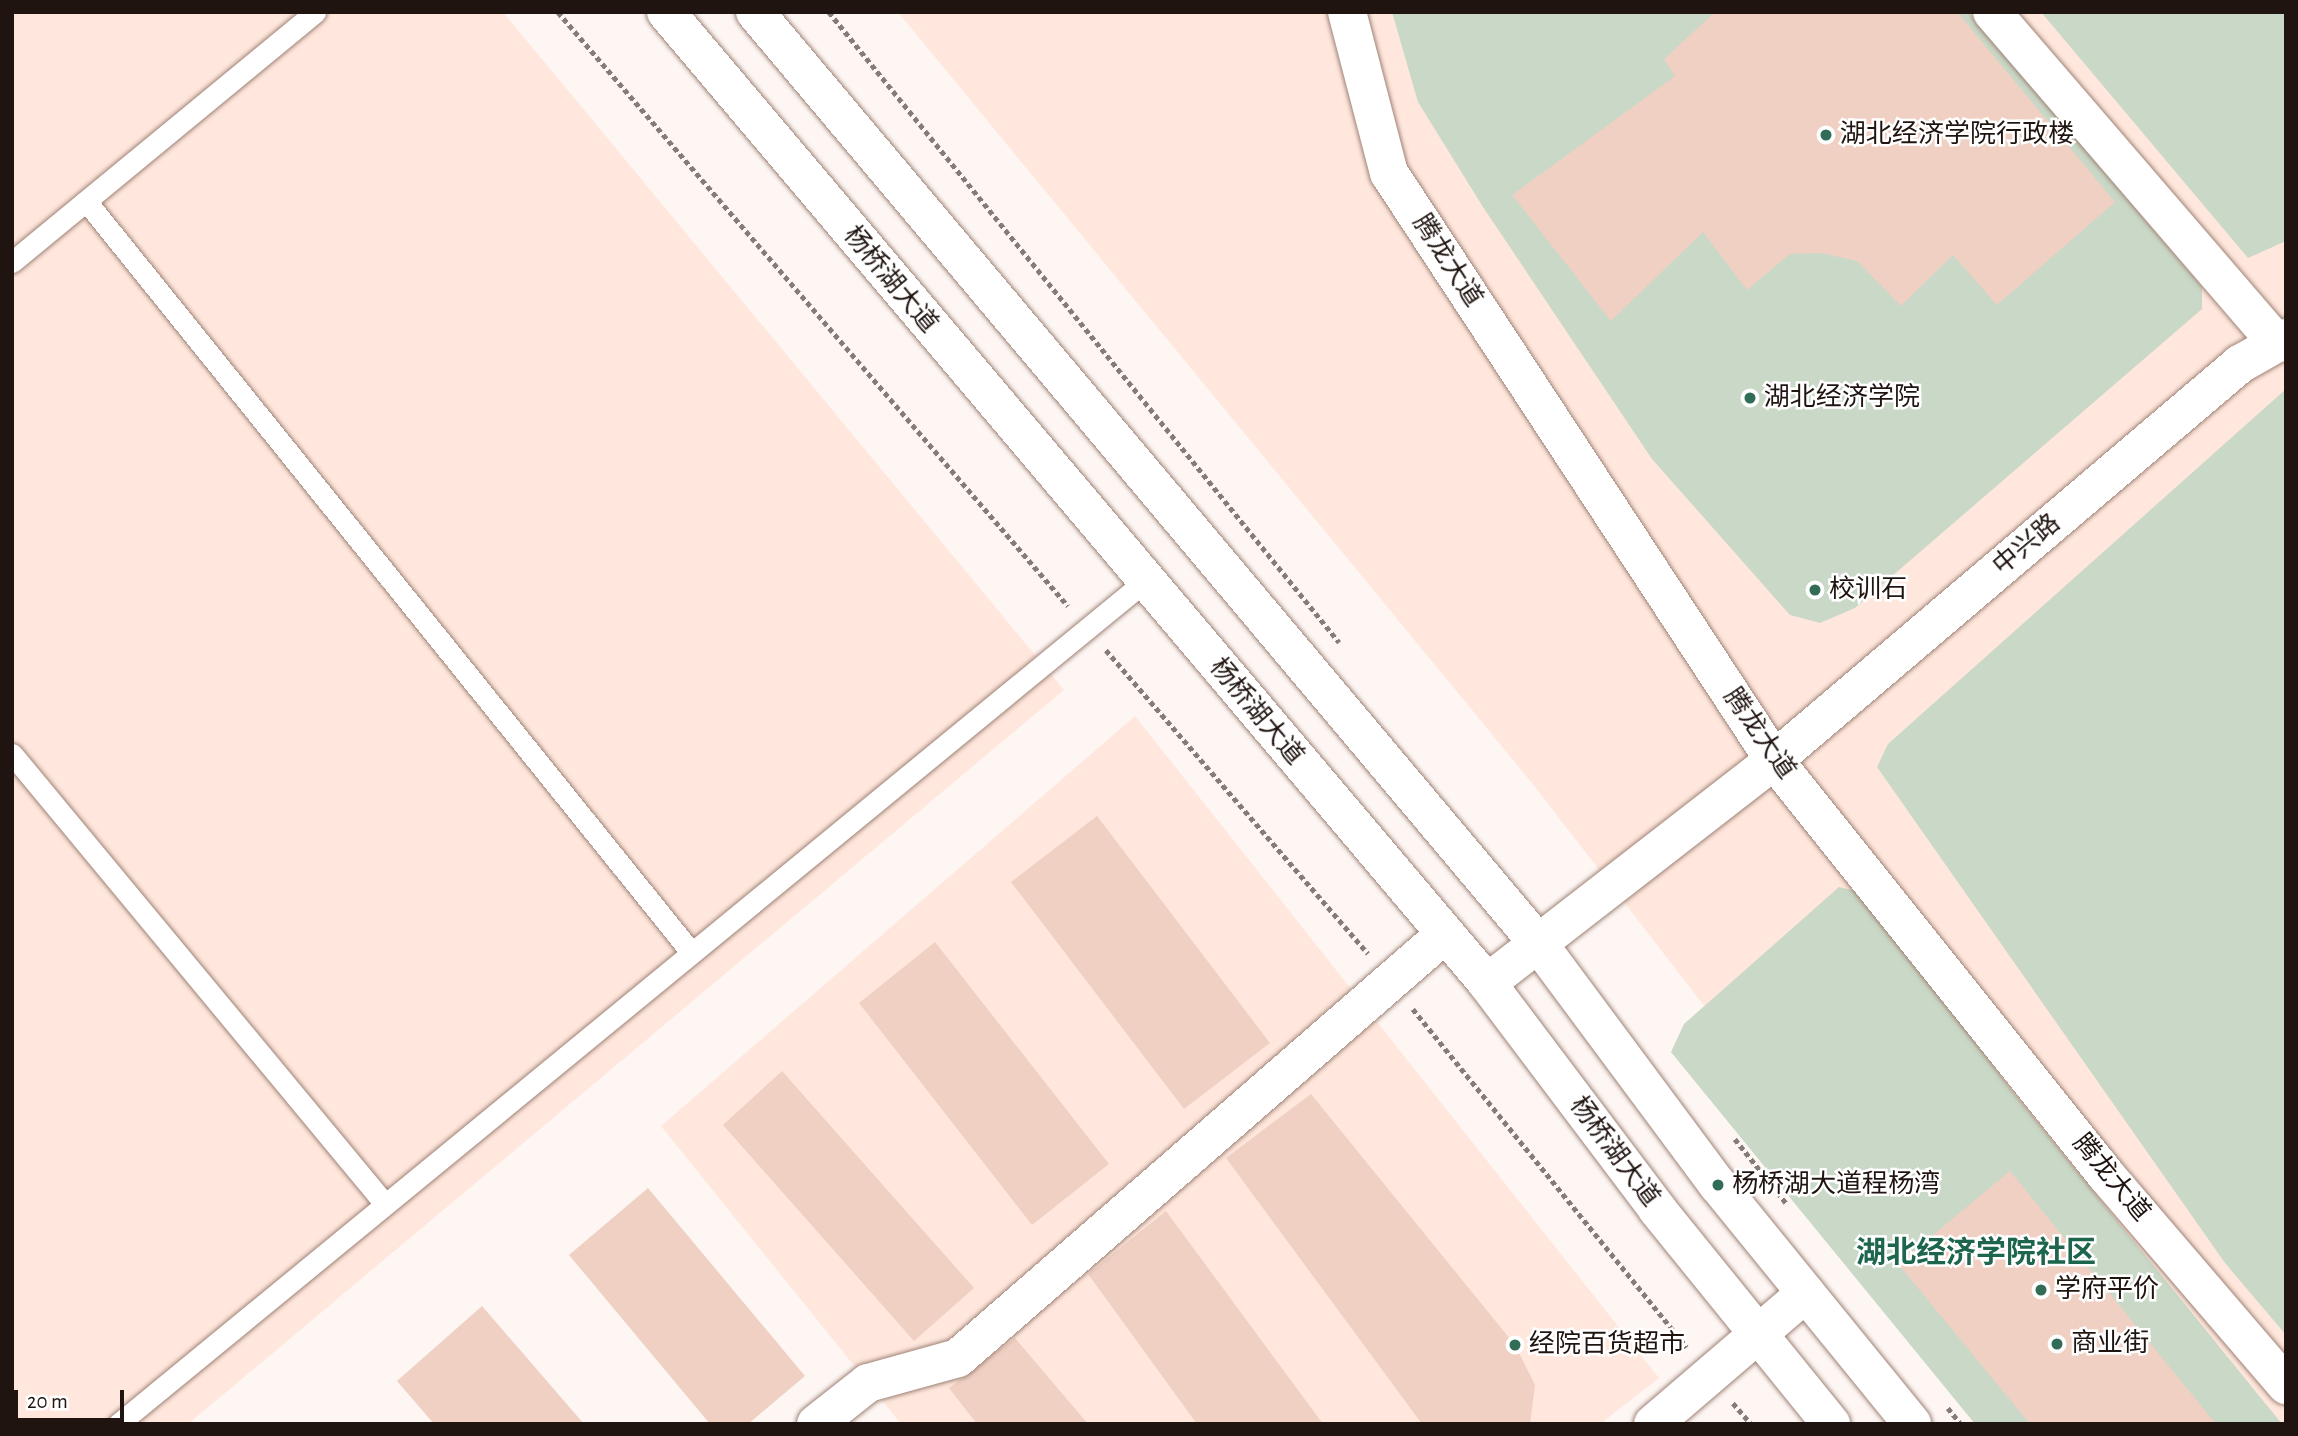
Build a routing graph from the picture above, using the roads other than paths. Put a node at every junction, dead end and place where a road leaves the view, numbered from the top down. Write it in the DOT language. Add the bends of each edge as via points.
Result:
graph roads {
  1 [pos="315,12"];
  2 [pos="666,12"];
  3 [pos="755,12"];
  4 [pos="1347,12"];
  5 [pos="1992,12"];
  6 [pos="86,201"];
  7 [pos="12,262"];
  8 [pos="2281,340"];
  9 [pos="1145,581"];
  10 [pos="12,754"];
  11 [pos="1774,760"];
  12 [pos="1445,934"];
  13 [pos="1538,943"];
  14 [pos="691,952"];
  15 [pos="1488,984"];
  16 [pos="385,1204"];
  17 [pos="1806,1293"];
  18 [pos="1759,1335"];
  19 [pos="2286,1385"];
  20 [pos="118,1424"];
  21 [pos="816,1424"];
  22 [pos="1653,1424"];
  23 [pos="1831,1424"];
  24 [pos="1912,1424"];
  1 -- 6 [label="lane"];
  2 -- 9 [label="street, 杨桥湖大道"];
  3 -- 13 [label="street"];
  4 -- 11 [label="street, 腾龙大道" via="1389,173"];
  5 -- 8 [label="street"];
  6 -- 7 [label="lane"];
  6 -- 14 [label="lane"];
  8 -- 11 [label="street, 中兴路" via="2241,364"];
  9 -- 12 [label="street, 杨桥湖大道"];
  9 -- 14 [label="lane"];
  10 -- 16 [label="lane"];
  11 -- 13 [label="street, 中兴路"];
  11 -- 19 [label="street, 腾龙大道" via="2106,1175"];
  12 -- 15 [label="street, 杨桥湖大道"];
  12 -- 21 [label="street" via="958,1358 868,1383"];
  13 -- 15 [label="street, 中兴路"];
  13 -- 17 [label="street"];
  14 -- 16 [label="lane"];
  15 -- 18 [label="street, 杨桥湖大道"];
  16 -- 20 [label="lane"];
  17 -- 18 [label="street"];
  17 -- 24 [label="street"];
  18 -- 22 [label="street"];
  18 -- 23 [label="street, 杨桥湖大道"];
}
